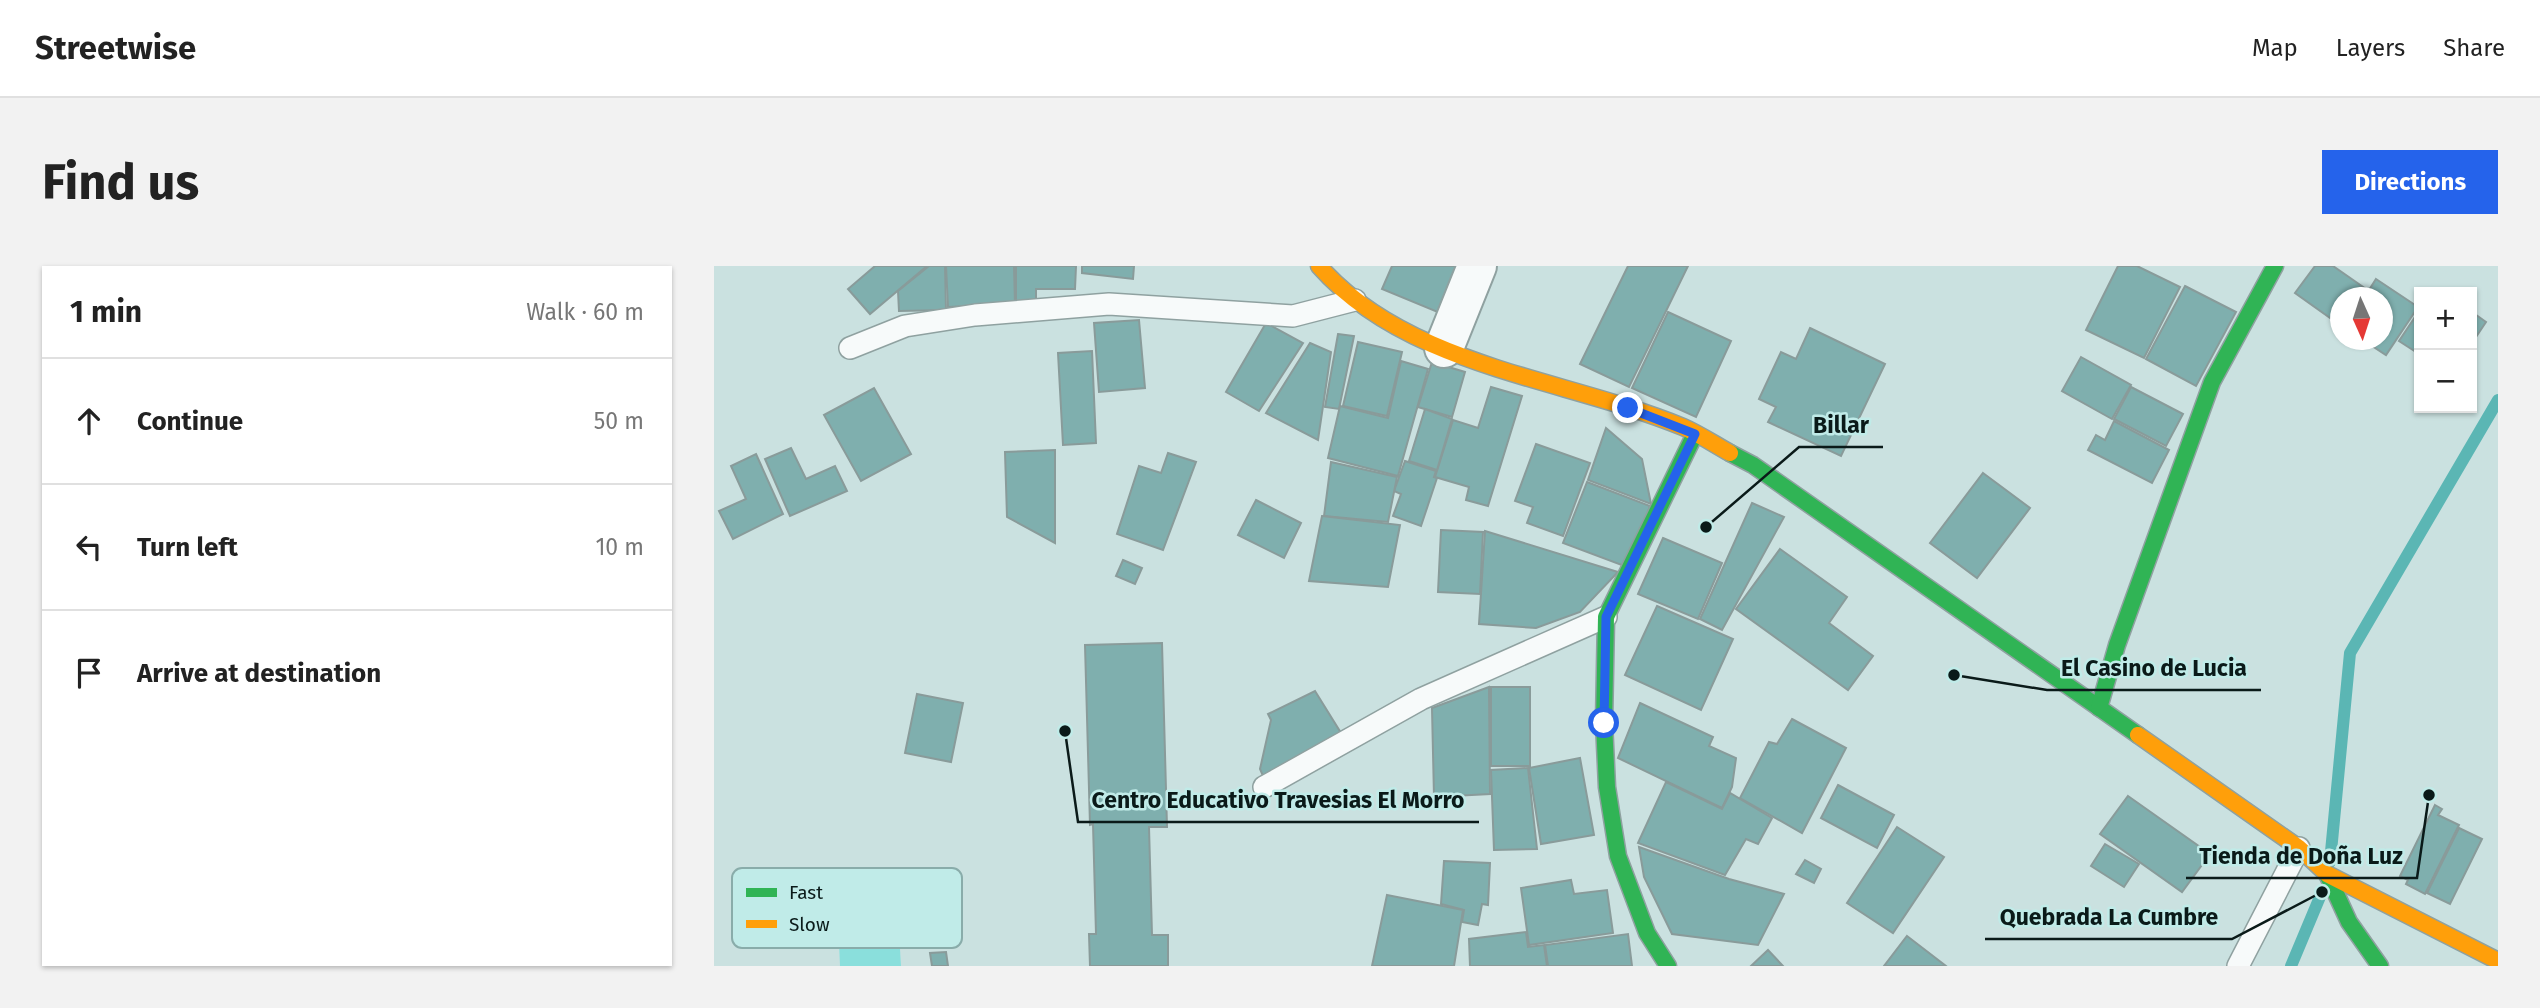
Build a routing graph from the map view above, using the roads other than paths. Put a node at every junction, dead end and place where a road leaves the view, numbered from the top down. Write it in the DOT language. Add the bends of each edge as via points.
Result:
graph roads {
  1 [pos="1319,266"];
  2 [pos="1477,266"];
  3 [pos="2275,266"];
  4 [pos="1355,300"];
  5 [pos="850,348"];
  6 [pos="1444,348"];
  7 [pos="1695,434"];
  8 [pos="1606,617"];
  9 [pos="2099,708"];
  10 [pos="1264,787"];
  11 [pos="2298,848"];
  12 [pos="2327,874"];
  13 [pos="2498,961"];
  14 [pos="1668,966"];
  15 [pos="2238,966"];
  16 [pos="2380,966"];
  1 -- 4 [label="street"];
  2 -- 6 [label="street"];
  3 -- 9 [label="street" via="2212,382"];
  4 -- 5 [label="lane" via="1293,316 1109,304 975,315 905,326"];
  4 -- 6 [label="street" via="1377,316"];
  6 -- 7 [label="street"];
  7 -- 8 [label="street"];
  7 -- 9 [label="street" via="1753,465"];
  8 -- 10 [label="lane" via="1421,699"];
  8 -- 14 [label="street" via="1607,787 1618,856 1647,933"];
  9 -- 11 [label="street"];
  11 -- 12 [label="street"];
  11 -- 15 [label="lane"];
  12 -- 13 [label="street"];
  12 -- 16 [label="street" via="2349,922"];
}
